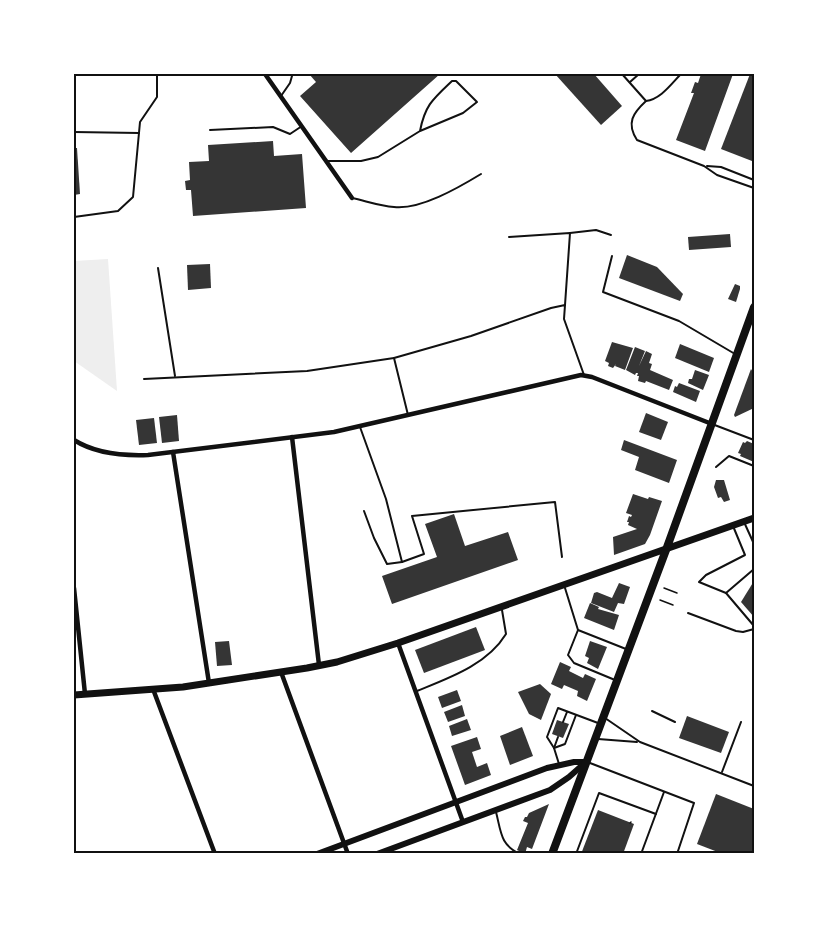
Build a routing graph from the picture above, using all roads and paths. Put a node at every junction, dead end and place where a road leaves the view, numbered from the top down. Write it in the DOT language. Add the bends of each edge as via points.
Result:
graph roads {
  1 [pos="157,74"];
  2 [pos="265,74"];
  3 [pos="290,74"];
  4 [pos="622,74"];
  5 [pos="639,74"];
  6 [pos="681,74"];
  7 [pos="630,82"];
  8 [pos="281,96"];
  9 [pos="645,101"];
  10 [pos="302,126"];
  11 [pos="210,130"];
  12 [pos="420,131"];
  13 [pos="74,132"];
  14 [pos="139,133"];
  15 [pos="326,161"];
  16 [pos="704,166"];
  17 [pos="481,174"];
  18 [pos="754,180"];
  19 [pos="754,188"];
  20 [pos="352,198"];
  21 [pos="74,217"];
  22 [pos="570,233"];
  23 [pos="611,235"];
  24 [pos="509,237"];
  25 [pos="612,256"];
  26 [pos="158,268"];
  27 [pos="566,305"];
  28 [pos="754,313"];
  29 [pos="737,355"];
  30 [pos="394,358"];
  31 [pos="584,375"];
  32 [pos="175,376"];
  33 [pos="144,379"];
  34 [pos="408,415"];
  35 [pos="712,424"];
  36 [pos="360,427"];
  37 [pos="292,437"];
  38 [pos="74,440"];
  39 [pos="754,440"];
  40 [pos="173,452"];
  41 [pos="754,466"];
  42 [pos="716,467"];
  43 [pos="364,511"];
  44 [pos="754,519"];
  45 [pos="744,522"];
  46 [pos="733,526"];
  47 [pos="754,544"];
  48 [pos="666,550"];
  49 [pos="562,557"];
  50 [pos="402,562"];
  51 [pos="754,569"];
  52 [pos="564,585"];
  53 [pos="74,588"];
  54 [pos="664,588"];
  55 [pos="677,593"];
  56 [pos="726,593"];
  57 [pos="660,600"];
  58 [pos="673,605"];
  59 [pos="501,607"];
  60 [pos="688,613"];
  61 [pos="754,628"];
  62 [pos="578,630"];
  63 [pos="398,643"];
  64 [pos="628,650"];
  65 [pos="319,665"];
  66 [pos="281,672"];
  67 [pos="617,680"];
  68 [pos="209,683"];
  69 [pos="153,689"];
  70 [pos="416,692"];
  71 [pos="86,694"];
  72 [pos="74,695"];
  73 [pos="652,711"];
  74 [pos="567,712"];
  75 [pos="576,715"];
  76 [pos="602,720"];
  77 [pos="563,722"];
  78 [pos="675,722"];
  79 [pos="741,722"];
  80 [pos="558,737"];
  81 [pos="595,739"];
  82 [pos="640,742"];
  83 [pos="554,748"];
  84 [pos="586,762"];
  85 [pos="559,765"];
  86 [pos="722,773"];
  87 [pos="754,786"];
  88 [pos="664,792"];
  89 [pos="456,802"];
  90 [pos="495,810"];
  91 [pos="656,814"];
  92 [pos="463,822"];
  93 [pos="344,843"];
  94 [pos="677,853"];
  95 [pos="215,854"];
  96 [pos="317,854"];
  97 [pos="348,854"];
  98 [pos="377,854"];
  99 [pos="520,854"];
  100 [pos="552,854"];
  101 [pos="576,854"];
  102 [pos="641,854"];
  103 [pos="683,854"];
  1 -- 14 [label="lane" via="156,97 140,122"];
  2 -- 8 [label="street"];
  3 -- 8 [label="lane" via="290,83"];
  4 -- 7 [label="lane"];
  5 -- 7 [label="lane"];
  6 -- 9 [label="lane" via="660,95"];
  7 -- 9 [label="lane"];
  8 -- 10 [label="street"];
  9 -- 16 [label="lane" via="631,122 637,140"];
  10 -- 11 [label="lane" via="290,134 273,127"];
  10 -- 15 [label="street"];
  12 -- 12 [label="lane" via="463,113 477,102 452,81 434,98"];
  12 -- 15 [label="lane" via="378,156 361,161"];
  13 -- 14 [label="lane"];
  14 -- 21 [label="lane" via="133,197 118,211"];
  15 -- 20 [label="street"];
  16 -- 18 [label="lane" via="721,167"];
  16 -- 19 [label="lane" via="717,175"];
  17 -- 20 [label="lane" via="439,197 412,205 395,208"];
  22 -- 23 [label="lane" via="596,230"];
  22 -- 24 [label="lane"];
  22 -- 27 [label="lane"];
  25 -- 29 [label="lane" via="603,292 679,321"];
  26 -- 32 [label="lane"];
  27 -- 30 [label="lane"];
  27 -- 31 [label="lane" via="564,319"];
  28 -- 29 [label="main road"];
  29 -- 35 [label="main road"];
  30 -- 32 [label="lane" via="307,371"];
  30 -- 34 [label="lane"];
  31 -- 34 [label="street"];
  31 -- 35 [label="street"];
  32 -- 33 [label="lane"];
  34 -- 36 [label="street"];
  35 -- 39 [label="lane"];
  35 -- 48 [label="main road"];
  36 -- 37 [label="street"];
  36 -- 50 [label="lane" via="386,499"];
  37 -- 40 [label="street"];
  37 -- 65 [label="street"];
  38 -- 40 [label="street" via="122,456"];
  40 -- 68 [label="street"];
  41 -- 42 [label="lane" via="729,456"];
  43 -- 50 [label="lane" via="387,564"];
  44 -- 45 [label="main road"];
  45 -- 46 [label="main road"];
  45 -- 47 [label="lane"];
  46 -- 48 [label="main road"];
  46 -- 56 [label="lane" via="746,555 699,582"];
  48 -- 52 [label="main road"];
  48 -- 64 [label="main road"];
  49 -- 50 [label="lane" via="555,502 412,516 424,554"];
  51 -- 56 [label="lane"];
  52 -- 59 [label="main road"];
  52 -- 62 [label="lane"];
  53 -- 71 [label="street"];
  54 -- 55 [label="path"];
  56 -- 61 [label="lane"];
  57 -- 58 [label="path"];
  59 -- 63 [label="main road"];
  59 -- 70 [label="lane" via="506,634 482,660"];
  60 -- 61 [label="lane" via="736,631"];
  62 -- 64 [label="lane"];
  62 -- 67 [label="lane" via="568,655 570,660"];
  63 -- 65 [label="main road"];
  63 -- 70 [label="street"];
  64 -- 67 [label="main road"];
  65 -- 66 [label="main road"];
  66 -- 68 [label="main road"];
  66 -- 93 [label="street"];
  67 -- 76 [label="main road"];
  68 -- 69 [label="main road"];
  69 -- 71 [label="main road"];
  69 -- 95 [label="street"];
  70 -- 89 [label="street"];
  71 -- 72 [label="main road"];
  73 -- 78 [label="lane"];
  74 -- 75 [label="lane"];
  74 -- 77 [label="lane"];
  74 -- 83 [label="lane" via="558,708 547,737"];
  75 -- 76 [label="lane"];
  75 -- 83 [label="lane" via="565,744"];
  76 -- 81 [label="main road"];
  76 -- 82 [label="lane"];
  79 -- 86 [label="lane"];
  80 -- 83 [label="lane"];
  81 -- 82 [label="lane"];
  81 -- 84 [label="main road"];
  82 -- 86 [label="lane"];
  83 -- 85 [label="lane"];
  84 -- 85 [label="street"];
  84 -- 88 [label="lane"];
  84 -- 90 [label="street" via="550,790"];
  84 -- 100 [label="main road"];
  85 -- 89 [label="street"];
  86 -- 87 [label="lane"];
  88 -- 91 [label="lane"];
  88 -- 94 [label="lane" via="694,803"];
  89 -- 92 [label="street"];
  89 -- 93 [label="street"];
  90 -- 92 [label="street"];
  90 -- 99 [label="lane" via="505,844"];
  91 -- 101 [label="lane" via="599,793"];
  91 -- 102 [label="lane"];
  92 -- 98 [label="street"];
  93 -- 96 [label="street"];
  93 -- 97 [label="street"];
  94 -- 103 [label="lane"];
}
